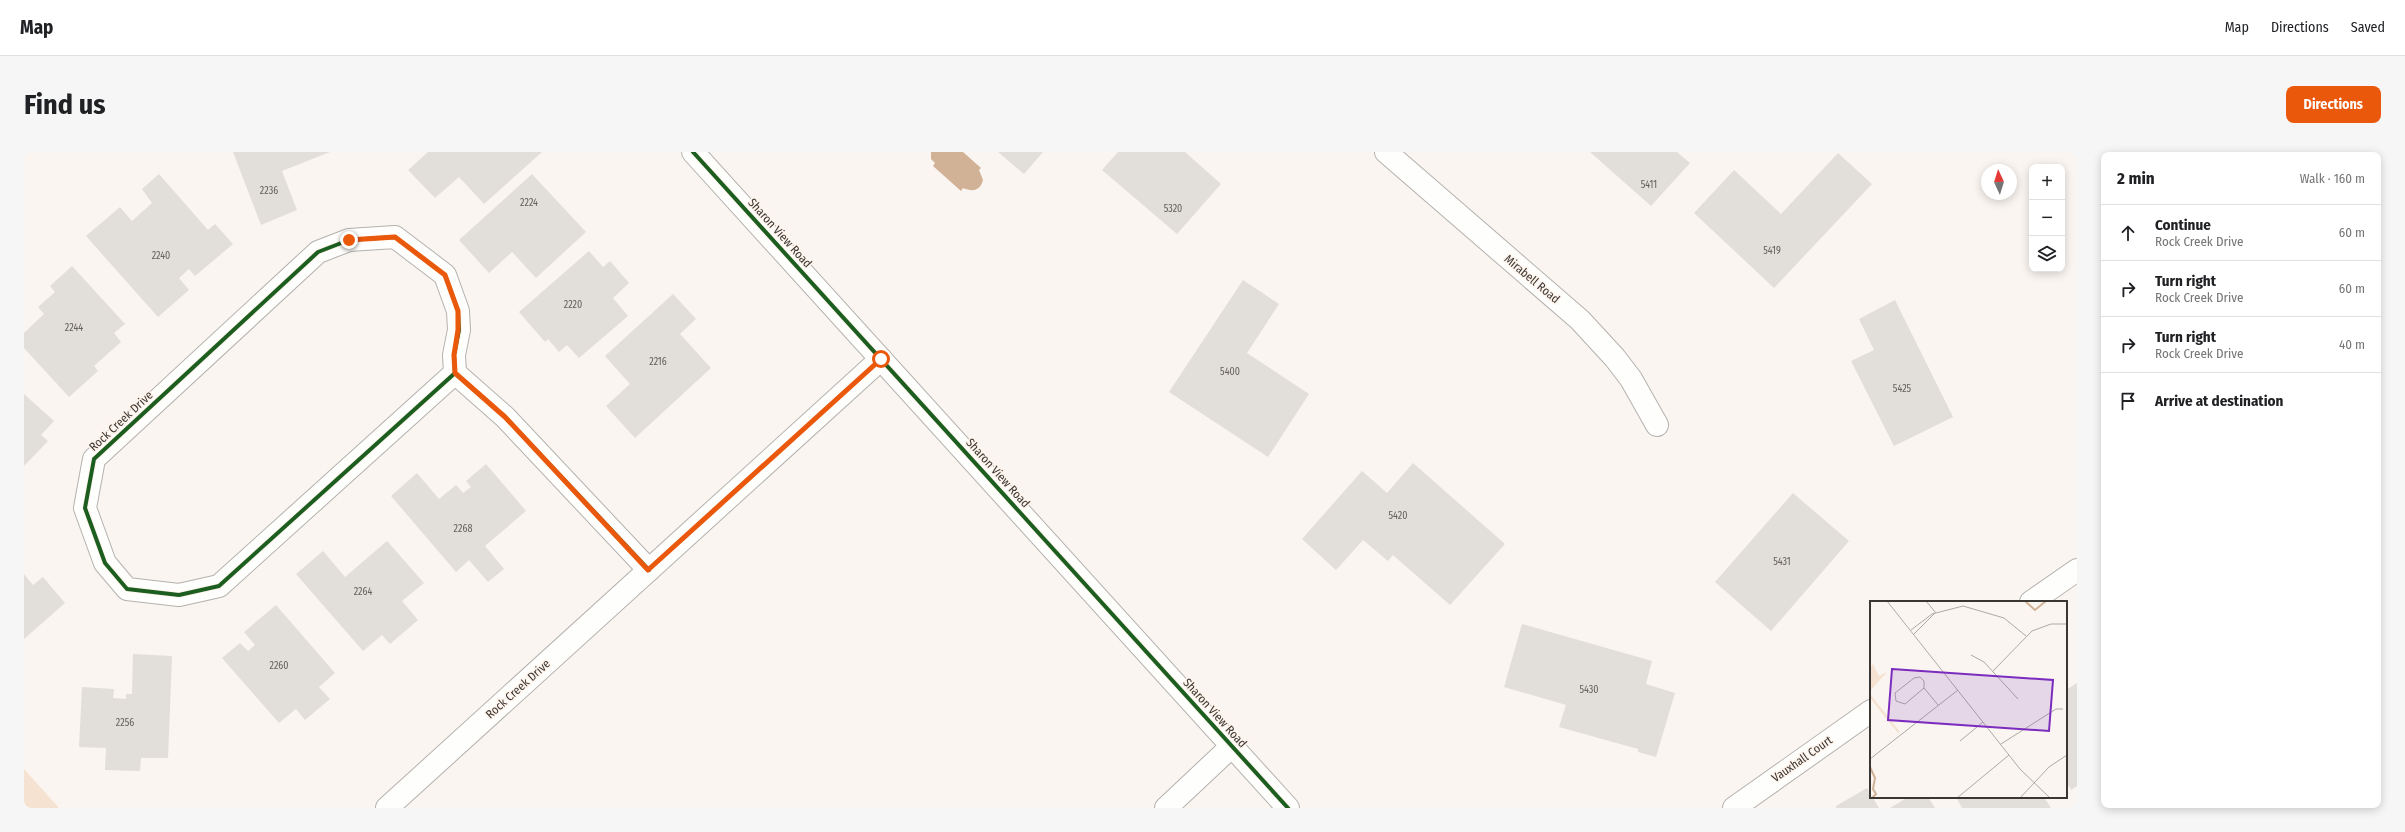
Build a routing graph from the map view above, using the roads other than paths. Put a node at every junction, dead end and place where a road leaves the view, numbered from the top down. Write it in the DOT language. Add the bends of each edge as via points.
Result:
graph roads {
  1 [pos="693,152"];
  2 [pos="1386,152"];
  3 [pos="881,359"];
  4 [pos="455,373"];
  5 [pos="1657,425"];
  6 [pos="648,570"];
  7 [pos="2077,570"];
  8 [pos="2032,601"];
  9 [pos="1870,712"];
  10 [pos="1232,746"];
  11 [pos="387,808"];
  12 [pos="1166,808"];
  13 [pos="1288,808"];
  14 [pos="1734,808"];
  1 -- 3 [label="street, Sharon View Road"];
  2 -- 5 [label="street, Mirabell Road" via="1580,320 1631,379"];
  3 -- 6 [label="street, Rock Creek Drive"];
  3 -- 10 [label="street, Sharon View Road"];
  4 -- 4 [label="street, Rock Creek Drive" via="458,311 445,275 395,237 349,240 318,252 94,459 85,508 104,563 127,589 179,595 219,586"];
  4 -- 6 [label="street" via="505,417"];
  6 -- 11 [label="street, Rock Creek Drive"];
  7 -- 8 [label="street"];
  9 -- 14 [label="street, Vauxhall Court"];
  10 -- 12 [label="street"];
  10 -- 13 [label="street, Sharon View Road"];
}
